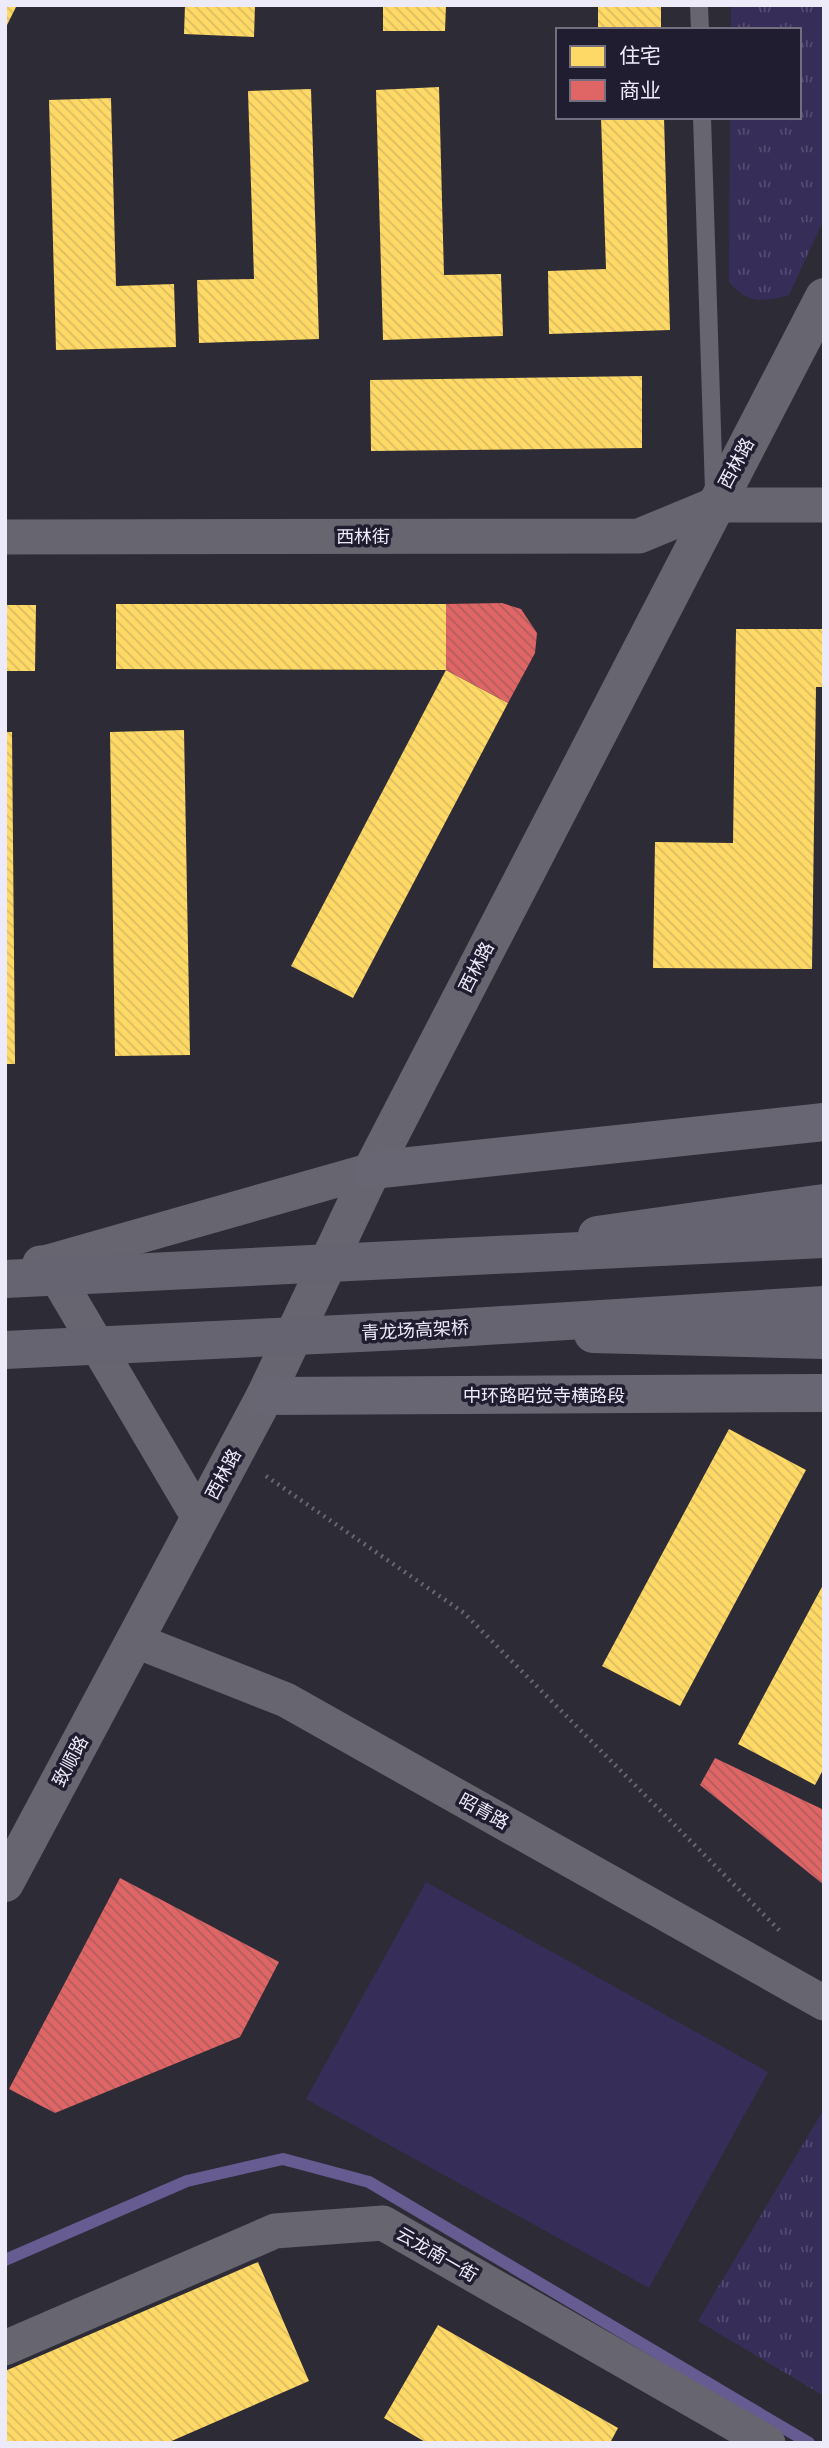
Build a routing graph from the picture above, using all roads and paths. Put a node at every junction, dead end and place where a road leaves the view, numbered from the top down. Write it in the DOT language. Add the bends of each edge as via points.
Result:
graph roads {
  1 [pos="699,5"];
  2 [pos="699,28"];
  3 [pos="702,119"];
  4 [pos="824,297"];
  5 [pos="714,505"];
  6 [pos="824,505"];
  7 [pos="5,537"];
  8 [pos="824,1122"];
  9 [pos="372,1170"];
  10 [pos="824,1203"];
  11 [pos="824,1240"];
  12 [pos="432,1259"];
  13 [pos="48,1262"];
  14 [pos="5,1265"];
  15 [pos="5,1279"];
  16 [pos="824,1306"];
  17 [pos="423,1330"];
  18 [pos="824,1340"];
  19 [pos="5,1350"];
  20 [pos="824,1393"];
  21 [pos="265,1396"];
  22 [pos="234,1454"];
  23 [pos="199,1518"];
  24 [pos="134,1640"];
  25 [pos="5,1883"];
  26 [pos="785,1936"];
  27 [pos="824,2003"];
  28 [pos="5,2348"];
  29 [pos="768,2443"];
  1 -- 2 [label="lane"];
  3 -- 5 [label="lane"];
  4 -- 5 [label="street, 西林路"];
  5 -- 6 [label="street"];
  5 -- 7 [label="street, 西林街" via="639,536"];
  5 -- 9 [label="street, 西林路"];
  8 -- 9 [label="main road"];
  9 -- 13 [label="street"];
  9 -- 21 [label="street, 西林路"];
  10 -- 12 [label="highway, bridge"];
  11 -- 12 [label="highway, bridge"];
  12 -- 15 [label="highway, bridge"];
  13 -- 14 [label="street"];
  13 -- 23 [label="street"];
  16 -- 17 [label="highway, 青龙场高架桥, bridge"];
  17 -- 18 [label="highway, bridge"];
  17 -- 19 [label="highway, 青龙场高架桥, bridge"];
  20 -- 21 [label="main road, 中环路昭觉寺横路段"];
  21 -- 22 [label="street, 西林路"];
  22 -- 23 [label="street, 西林路"];
  22 -- 26 [label="path" via="464,1613"];
  23 -- 24 [label="street, 西林路"];
  24 -- 25 [label="street, 致顺路"];
  24 -- 27 [label="street, 昭青路" via="286,1700"];
  28 -- 29 [label="street, 云龙南一街" via="275,2231 383,2223"];
}
